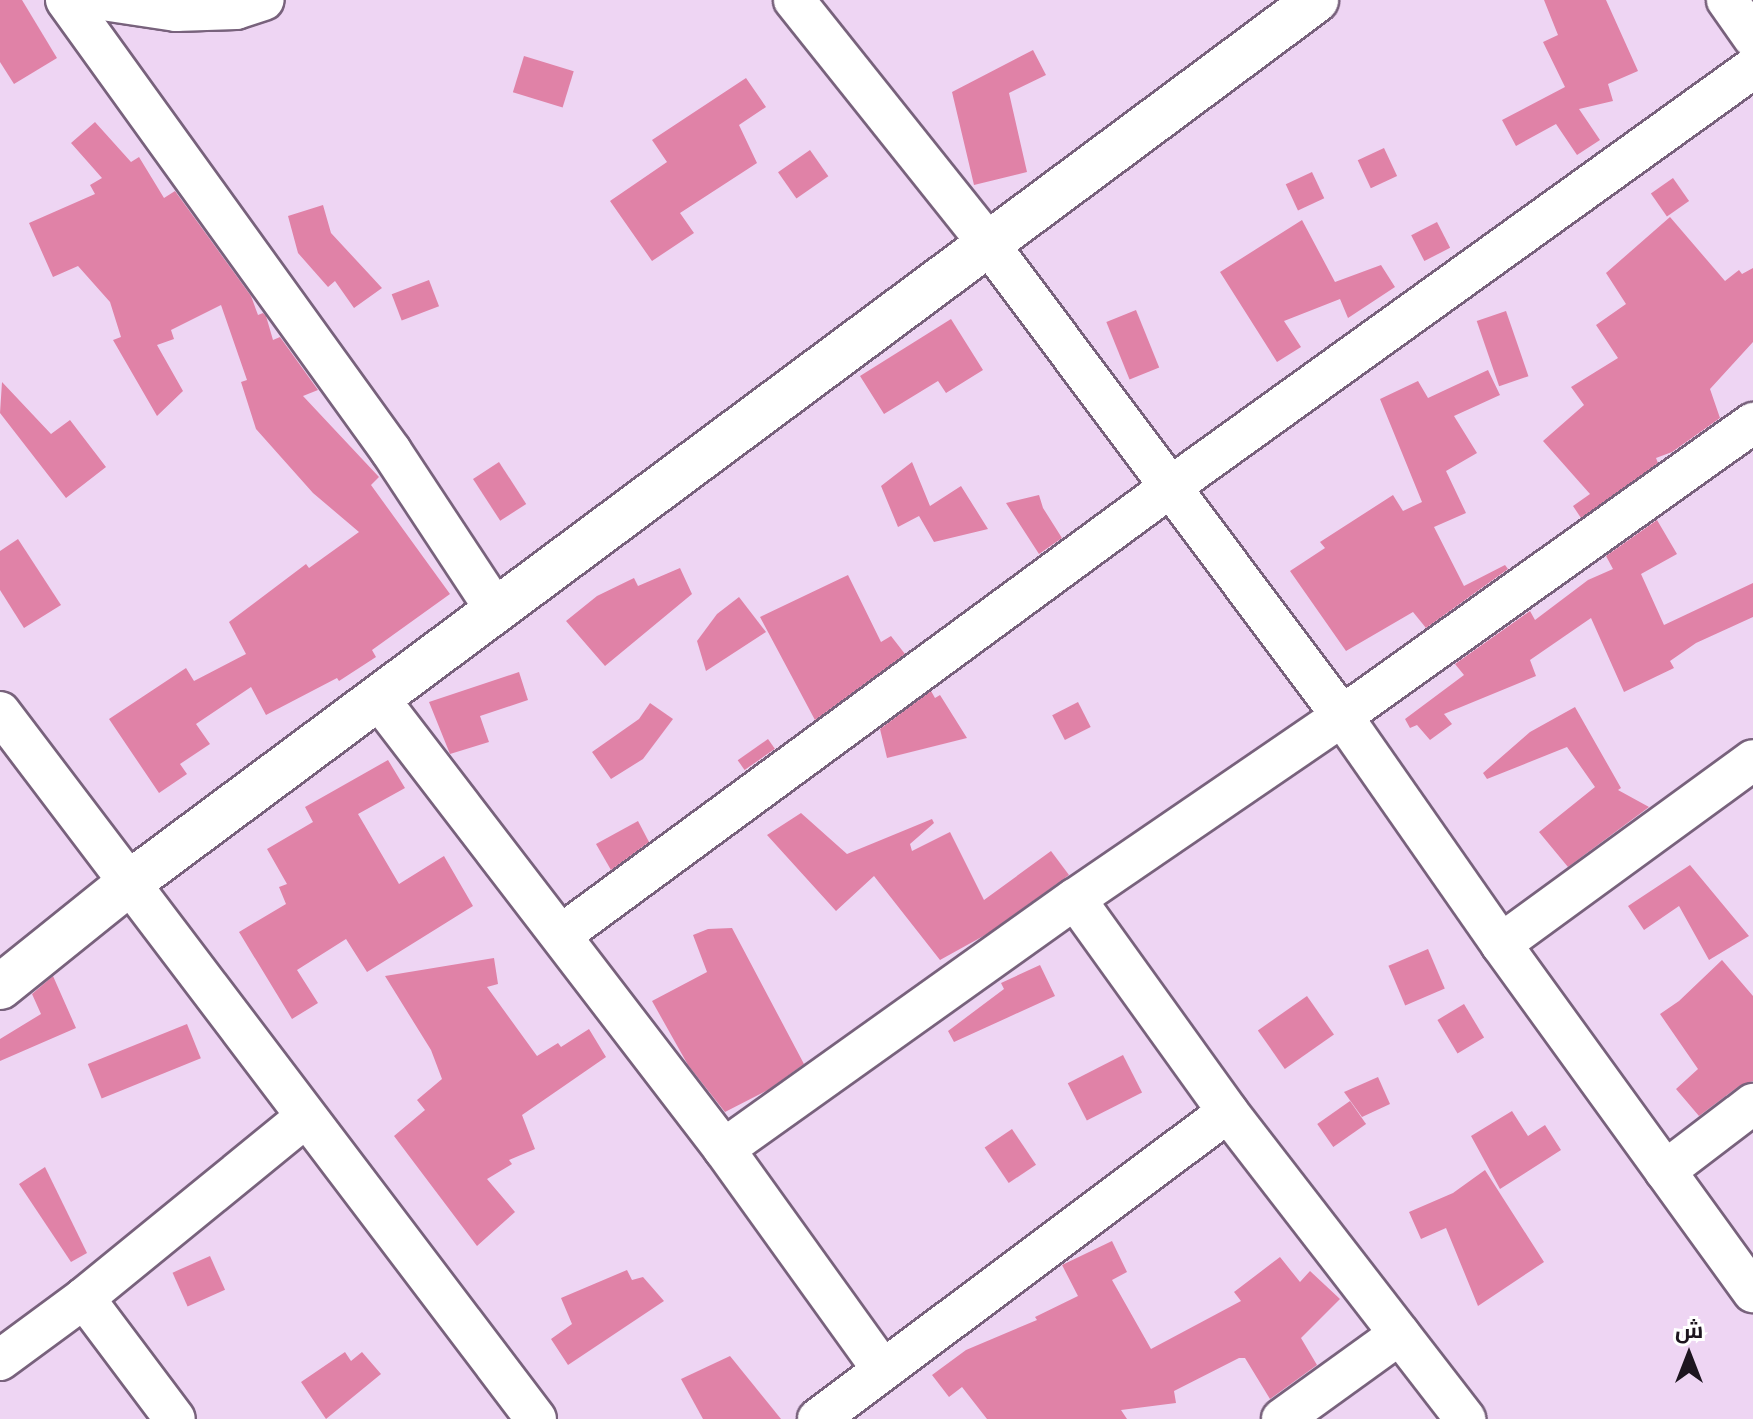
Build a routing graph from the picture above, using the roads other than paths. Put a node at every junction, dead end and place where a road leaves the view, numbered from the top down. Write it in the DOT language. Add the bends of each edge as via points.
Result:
graph roads {
  1 [pos="66,0"];
  2 [pos="103,0"];
  3 [pos="264,0"];
  4 [pos="794,0"];
  5 [pos="1316,0"];
  6 [pos="1727,0"];
  7 [pos="1753,37"];
  8 [pos="1753,68"];
  9 [pos="987,242"];
  10 [pos="1753,423"];
  11 [pos="1169,488"];
  12 [pos="496,610"];
  13 [pos="378,698"];
  14 [pos="0,712"];
  15 [pos="1342,716"];
  16 [pos="1753,760"];
  17 [pos="128,884"];
  18 [pos="1075,899"];
  19 [pos="561,935"];
  20 [pos="1501,944"];
  21 [pos="0,987"];
  22 [pos="1753,1104"];
  23 [pos="1228,1112"];
  24 [pos="305,1118"];
  25 [pos="724,1149"];
  26 [pos="1665,1171"];
  27 [pos="1753,1292"];
  28 [pos="84,1298"];
  29 [pos="1400,1334"];
  30 [pos="0,1360"];
  31 [pos="883,1370"];
  32 [pos="175,1419"];
  33 [pos="536,1419"];
  34 [pos="818,1419"];
  35 [pos="1282,1419"];
  36 [pos="1465,1419"];
  1 -- 12 [label="street" via="391,451"];
  2 -- 3 [label="street" via="176,11 236,9"];
  4 -- 9 [label="street"];
  5 -- 9 [label="street"];
  6 -- 7 [label="street"];
  8 -- 11 [label="street"];
  9 -- 11 [label="street"];
  9 -- 12 [label="street"];
  10 -- 15 [label="street"];
  11 -- 15 [label="street"];
  11 -- 19 [label="street"];
  12 -- 13 [label="street"];
  13 -- 17 [label="street"];
  13 -- 19 [label="street"];
  14 -- 17 [label="street"];
  15 -- 18 [label="street"];
  15 -- 20 [label="street"];
  16 -- 20 [label="street"];
  17 -- 21 [label="street"];
  17 -- 24 [label="street"];
  18 -- 23 [label="street"];
  18 -- 25 [label="street"];
  19 -- 25 [label="street"];
  20 -- 26 [label="street"];
  22 -- 26 [label="street"];
  23 -- 29 [label="street"];
  23 -- 31 [label="street"];
  24 -- 28 [label="street"];
  24 -- 33 [label="street"];
  25 -- 31 [label="street"];
  26 -- 27 [label="street"];
  28 -- 30 [label="street"];
  28 -- 32 [label="street"];
  29 -- 35 [label="street"];
  29 -- 36 [label="street"];
  31 -- 34 [label="street"];
}
